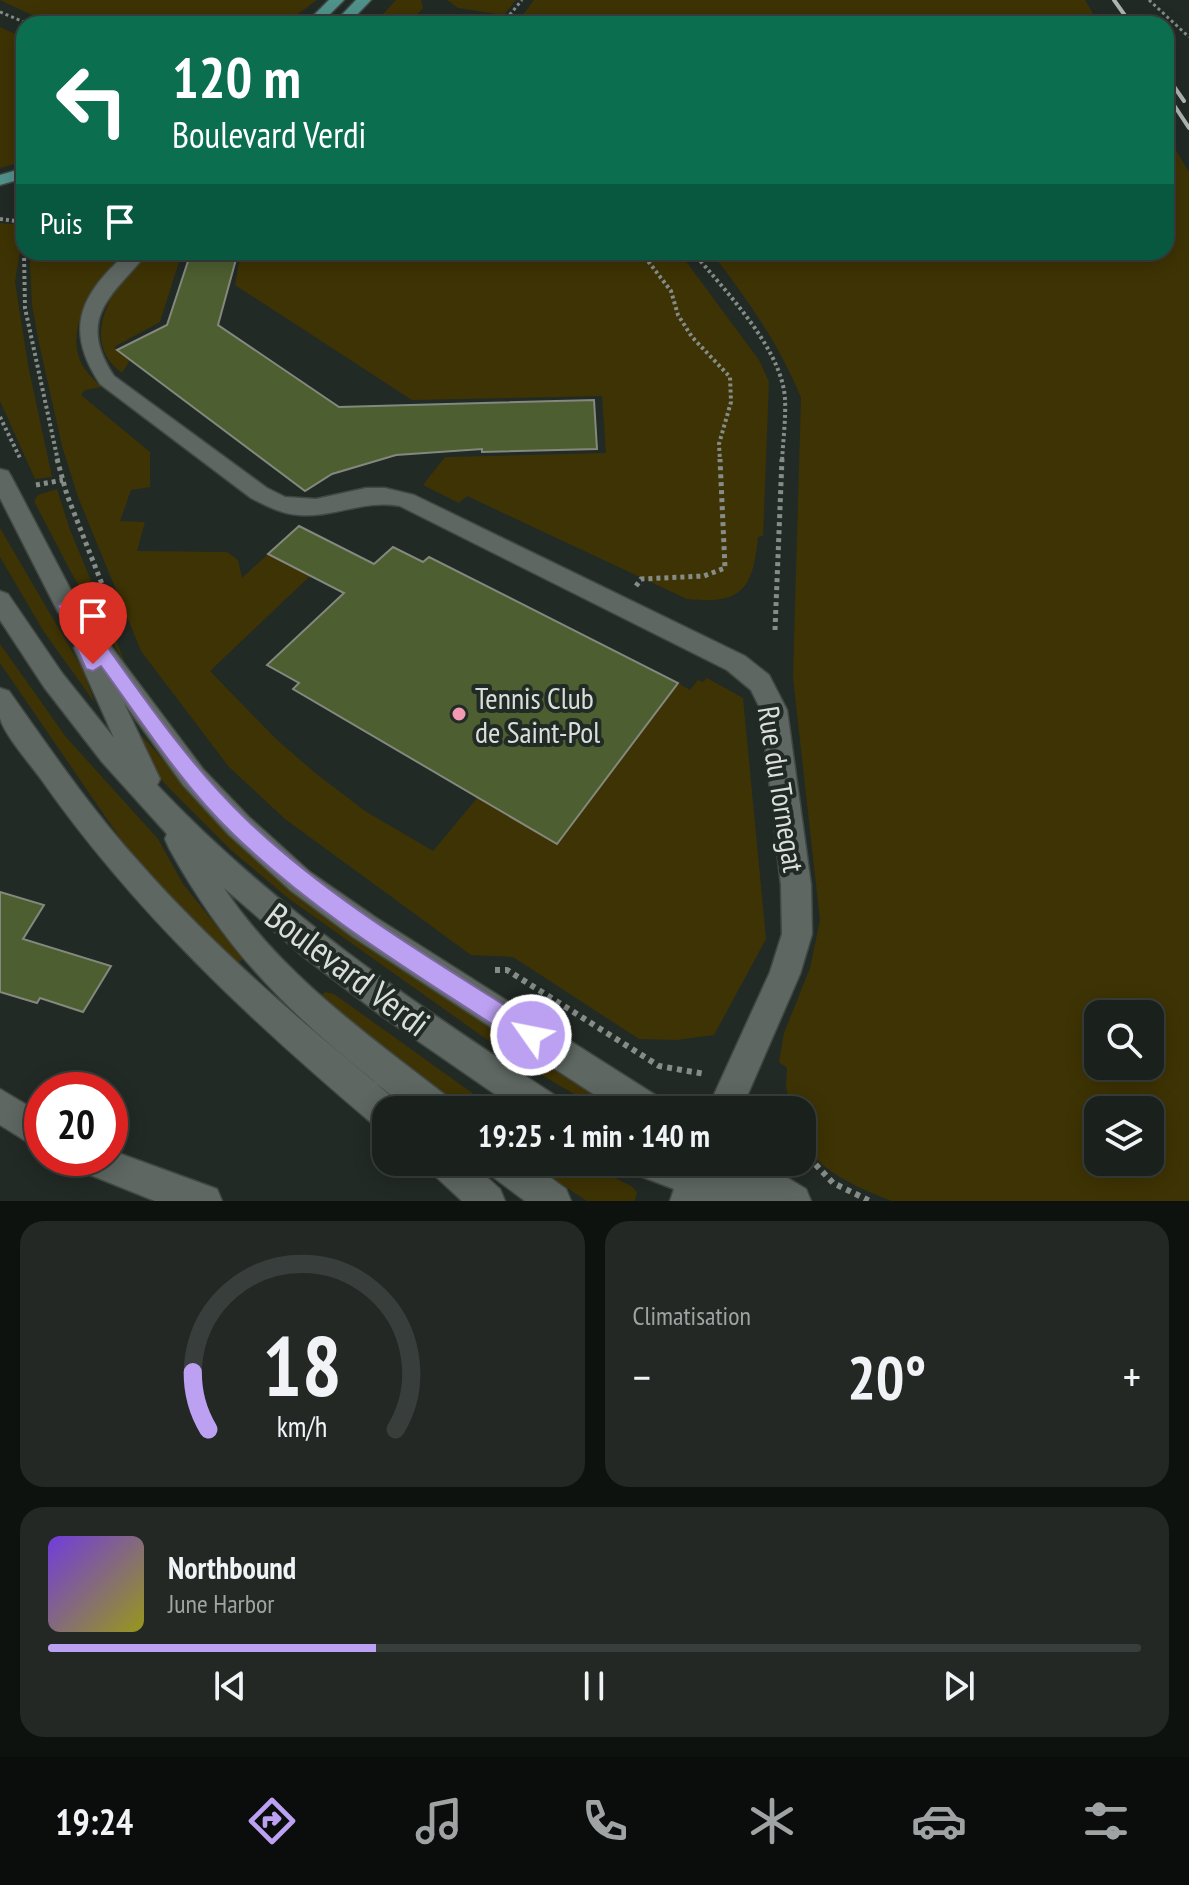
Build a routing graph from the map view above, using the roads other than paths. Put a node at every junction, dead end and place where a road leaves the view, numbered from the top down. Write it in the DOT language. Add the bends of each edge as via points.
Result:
graph roads {
  1 [pos="337,0"];
  2 [pos="364,0"];
  3 [pos="320,16"];
  4 [pos="348,16"];
  5 [pos="131,260"];
  6 [pos="0,476"];
  7 [pos="0,600"];
  8 [pos="67,606"];
  9 [pos="0,698"];
  10 [pos="163,810"];
  11 [pos="420,1096"];
  12 [pos="526,1096"];
  13 [pos="626,1096"];
  14 [pos="730,1096"];
  15 [pos="372,1101"];
  16 [pos="0,1105"];
  17 [pos="24,1122"];
  18 [pos="128,1175"];
  19 [pos="460,1176"];
  20 [pos="520,1176"];
  21 [pos="752,1176"];
  22 [pos="693,1181"];
  23 [pos="205,1201"];
  24 [pos="488,1201"];
  25 [pos="554,1201"];
  26 [pos="753,1201"];
  27 [pos="794,1201"];
  1 -- 3 [label="main road"];
  2 -- 4 [label="main road"];
  5 -- 14 [label="street, Rue du Tornegat" via="108,283 91,314 90,354 107,380 259,493 279,504 308,509 358,496 389,495 746,668 770,695 796,885 797,934 785,974"];
  6 -- 8 [label="street"];
  7 -- 10 [label="street" via="69,703"];
  8 -- 10 [label="street, Boulevard Verdi" via="134,759"];
  8 -- 13 [label="street, Boulevard Verdi" via="206,793 300,881"];
  9 -- 15 [label="street" via="102,839 201,949"];
  10 -- 11 [label="street, Boulevard Verdi" via="242,937 314,1011"];
  10 -- 12 [label="street, Boulevard Verdi" via="216,865 300,937"];
  16 -- 17 [label="street"];
  18 -- 23 [label="street"];
  19 -- 24 [label="street"];
  20 -- 25 [label="street"];
  21 -- 27 [label="street"];
  22 -- 26 [label="street"];
}
